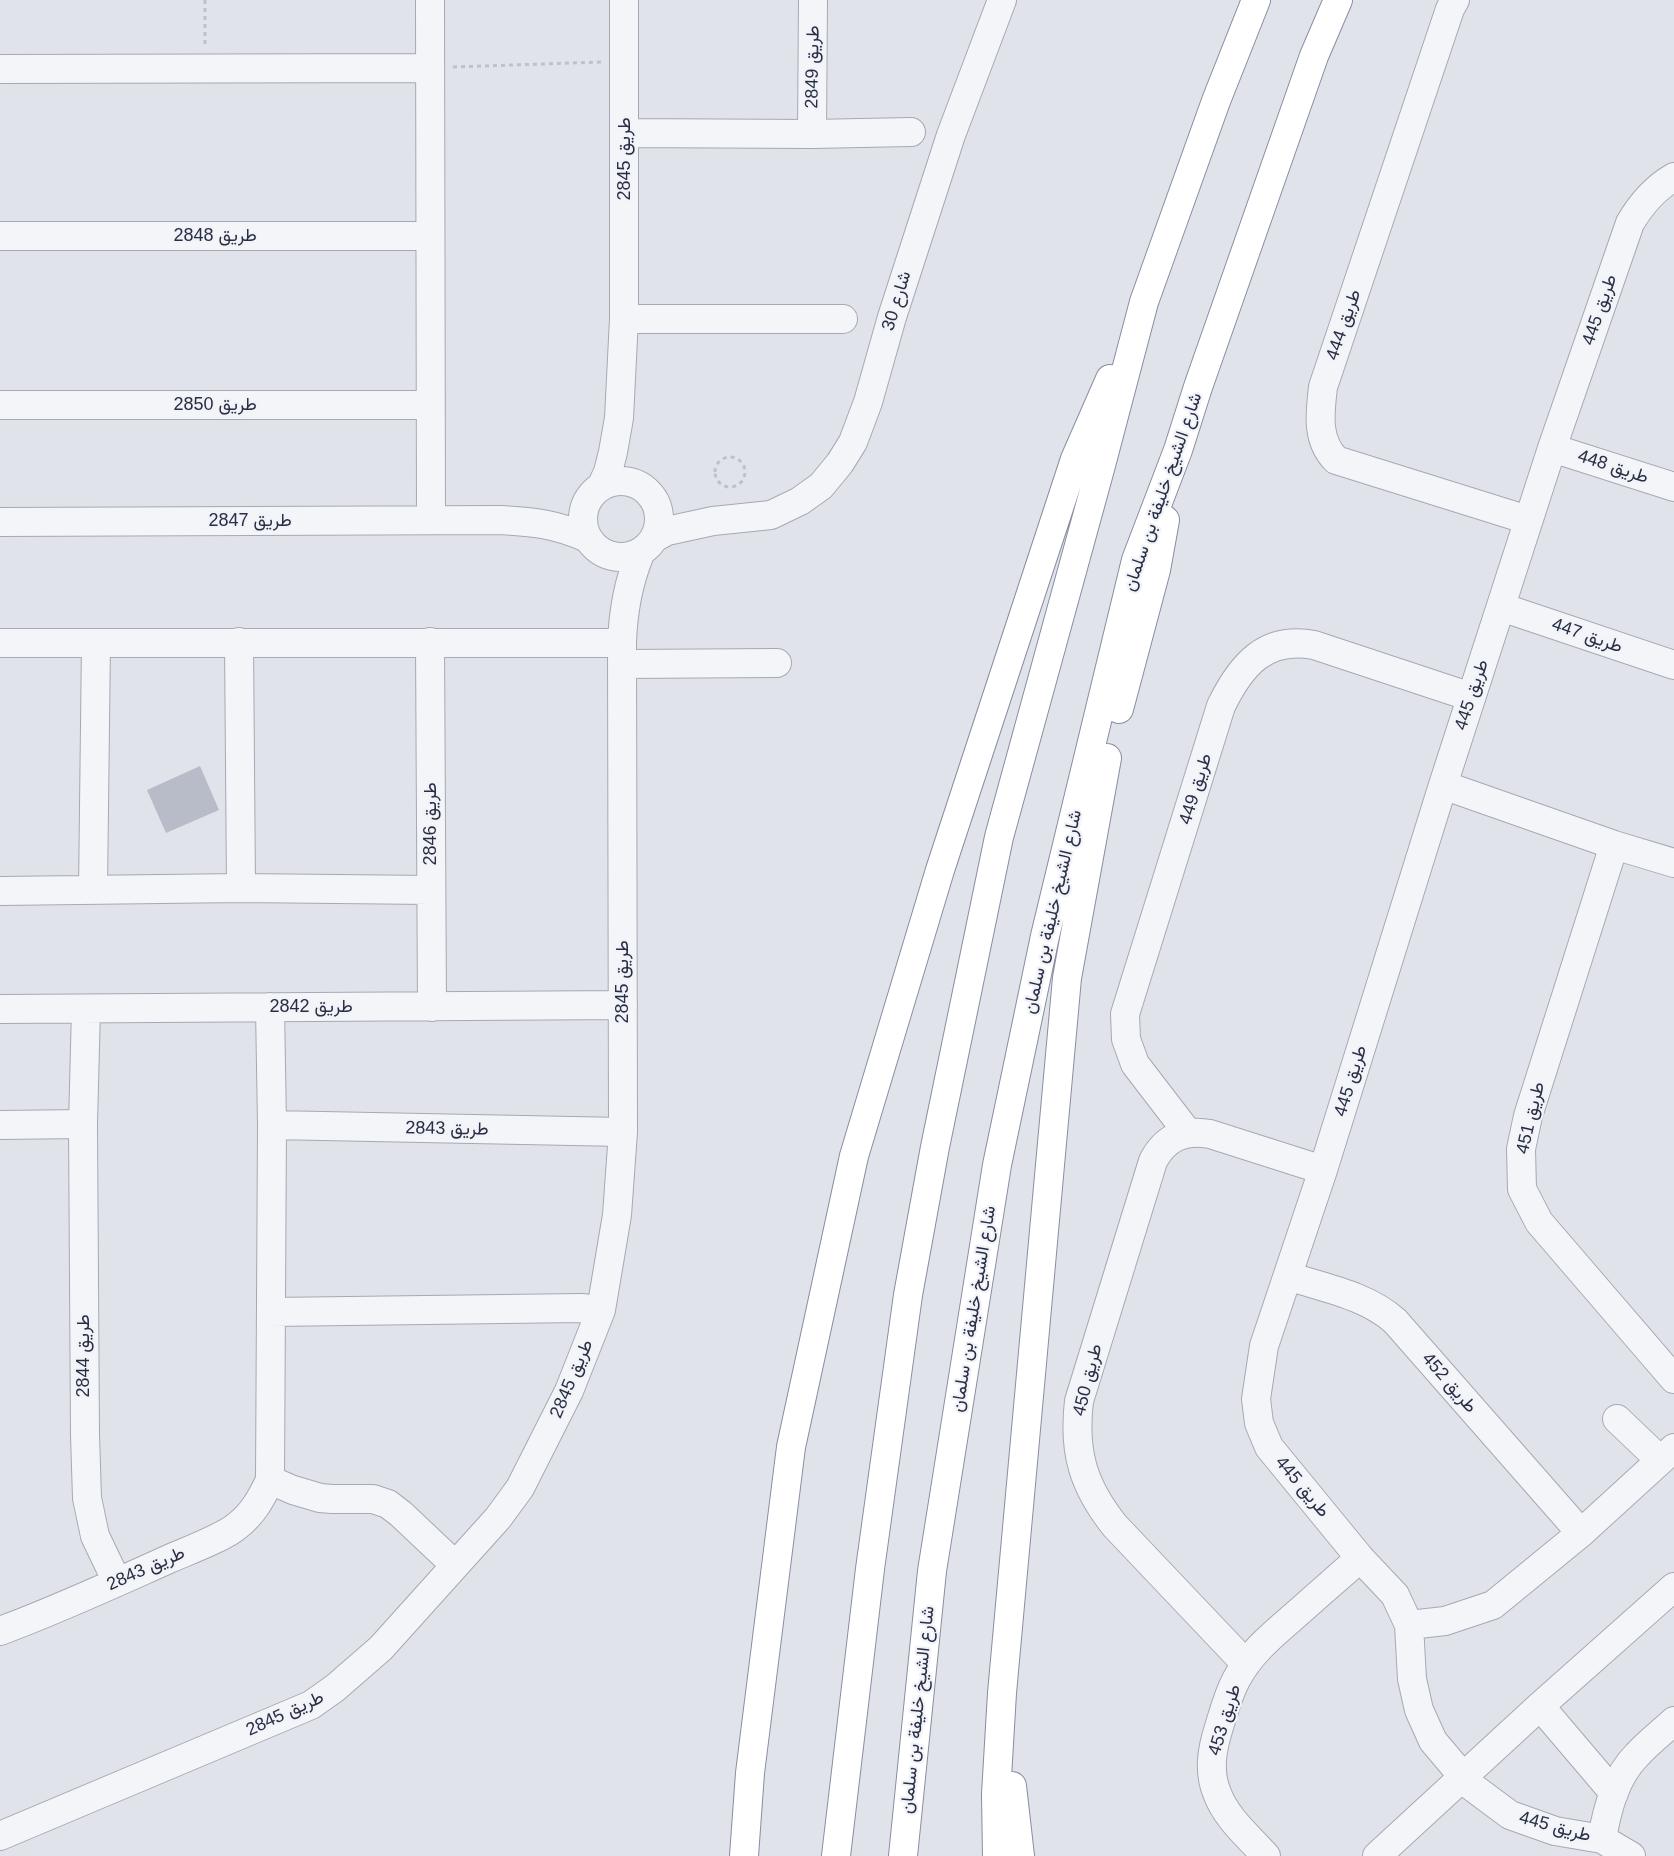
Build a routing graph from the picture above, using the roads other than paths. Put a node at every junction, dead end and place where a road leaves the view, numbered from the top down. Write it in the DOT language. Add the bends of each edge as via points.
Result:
graph roads {
  1 [pos="430,0"];
  2 [pos="624,0"];
  3 [pos="814,0"];
  4 [pos="1002,0"];
  5 [pos="1256,0"];
  6 [pos="1338,0"];
  7 [pos="1455,0"];
  8 [pos="430,68"];
  9 [pos="0,69"];
  10 [pos="911,132"];
  11 [pos="625,133"];
  12 [pos="812,134"];
  13 [pos="1674,177"];
  14 [pos="0,236"];
  15 [pos="430,236"];
  16 [pos="1144,302"];
  17 [pos="624,319"];
  18 [pos="844,319"];
  19 [pos="0,405"];
  20 [pos="430,405"];
  21 [pos="619,418"];
  22 [pos="1552,448"];
  23 [pos="1178,450"];
  24 [pos="1674,486"];
  25 [pos="594,494"];
  26 [pos="649,496"];
  27 [pos="431,520"];
  28 [pos="501,520"];
  29 [pos="1528,520"];
  30 [pos="713,521"];
  31 [pos="0,522"];
  32 [pos="648,545"];
  33 [pos="595,546"];
  34 [pos="1501,607"];
  35 [pos="239,642"];
  36 [pos="430,642"];
  37 [pos="0,643"];
  38 [pos="96,643"];
  39 [pos="622,645"];
  40 [pos="777,662"];
  41 [pos="1674,665"];
  42 [pos="1471,697"];
  43 [pos="1443,785"];
  44 [pos="1614,845"];
  45 [pos="1674,863"];
  46 [pos="241,888"];
  47 [pos="93,890"];
  48 [pos="431,890"];
  49 [pos="0,891"];
  50 [pos="623,1005"];
  51 [pos="270,1007"];
  52 [pos="432,1007"];
  53 [pos="0,1009"];
  54 [pos="86,1009"];
  55 [pos="83,1124"];
  56 [pos="0,1125"];
  57 [pos="272,1125"];
  58 [pos="623,1132"];
  59 [pos="1188,1133"];
  60 [pos="1323,1170"];
  61 [pos="1288,1276"];
  62 [pos="601,1310"];
  63 [pos="271,1312"];
  64 [pos="1674,1379"];
  65 [pos="1617,1419"];
  66 [pos="1667,1454"];
  67 [pos="270,1480"];
  68 [pos="1581,1533"];
  69 [pos="1360,1558"];
  70 [pos="455,1565"];
  71 [pos="117,1582"];
  72 [pos="1674,1587"];
  73 [pos="1010,1612"];
  74 [pos="1409,1625"];
  75 [pos="0,1631"];
  76 [pos="1246,1664"];
  77 [pos="1540,1706"];
  78 [pos="1674,1721"];
  79 [pos="750,1773"];
  80 [pos="1463,1776"];
  81 [pos="1614,1793"];
  82 [pos="0,1836"];
  83 [pos="1602,1839"];
  84 [pos="727,1856"];
  85 [pos="744,1856"];
  86 [pos="836,1856"];
  87 [pos="903,1856"];
  88 [pos="997,1856"];
  89 [pos="1020,1856"];
  90 [pos="1266,1856"];
  91 [pos="1377,1856"];
  92 [pos="1631,1856"];
  1 -- 8 [label="street"];
  2 -- 11 [label="street, طريق 2845"];
  3 -- 12 [label="street, طريق 2849"];
  4 -- 30 [label="street, شارع 30" via="951,135 853,442 821,486 800,501 771,514"];
  5 -- 16 [label="highway"];
  6 -- 23 [label="highway, شارع الشيخ خليفة بن سلمان" via="1314,56"];
  7 -- 29 [label="street, طريق 444" via="1323,387 1320,429 1329,453 1336,460"];
  8 -- 9 [label="street"];
  8 -- 15 [label="street"];
  10 -- 12 [label="street"];
  11 -- 12 [label="street"];
  11 -- 17 [label="street, طريق 2845"];
  13 -- 22 [label="street, طريق 445" via="1658,187 1630,223"];
  14 -- 15 [label="street, طريق 2848"];
  15 -- 20 [label="street"];
  16 -- 79 [label="highway" via="1075,459 940,870 854,1156 791,1447"];
  16 -- 86 [label="highway" via="999,837 934,1147 908,1295 870,1569"];
  17 -- 18 [label="street"];
  17 -- 21 [label="street, طريق 2845"];
  19 -- 20 [label="street, طريق 2850"];
  20 -- 27 [label="street"];
  21 -- 25 [label="street, طريق 2845" via="608,472"];
  21 -- 26 [label="street, طريق 2845" via="634,472"];
  22 -- 24 [label="street, طريق 448"];
  22 -- 29 [label="street, طريق 445"];
  23 -- 73 [label="highway" via="1156,570 1104,770 1067,978"];
  23 -- 87 [label="highway, شارع الشيخ خليفة بن سلمان" via="1136,560 1045,936 997,1164 932,1571"];
  25 -- 26 [label="street" via="611,482 621,481 631,482"];
  25 -- 28 [label="street, طريق 2847" via="545,515"];
  25 -- 33 [label="street" via="583,520"];
  26 -- 30 [label="street, شارع 30" via="671,512"];
  26 -- 32 [label="street" via="660,521"];
  27 -- 28 [label="street, طريق 2847"];
  27 -- 31 [label="street, طريق 2847"];
  28 -- 33 [label="street, طريق 2847" via="546,524 567,530"];
  29 -- 34 [label="street, طريق 445"];
  30 -- 32 [label="street, شارع 30" via="667,532"];
  32 -- 33 [label="street" via="621,558"];
  32 -- 39 [label="street, طريق 2845" via="631,576"];
  33 -- 39 [label="street, طريق 2845" via="612,577"];
  34 -- 41 [label="street, طريق 447"];
  34 -- 42 [label="street, طريق 445"];
  35 -- 36 [label="street"];
  35 -- 38 [label="street"];
  35 -- 46 [label="street"];
  36 -- 39 [label="street"];
  36 -- 48 [label="street, طريق 2846"];
  37 -- 38 [label="street"];
  38 -- 47 [label="street"];
  39 -- 40 [label="street"];
  39 -- 50 [label="street, طريق 2845"];
  42 -- 43 [label="street, طريق 445"];
  42 -- 59 [label="street, طريق 449" via="1302,643 1288,643 1264,651 1236,680 1222,706 1125,1014 1126,1040 1135,1064"];
  43 -- 44 [label="street"];
  43 -- 60 [label="street, طريق 445"];
  44 -- 45 [label="street"];
  44 -- 64 [label="street, طريق 451" via="1528,1116 1521,1149 1522,1189 1539,1222"];
  46 -- 47 [label="street"];
  46 -- 48 [label="street"];
  47 -- 49 [label="street"];
  48 -- 52 [label="street, طريق 2846"];
  50 -- 52 [label="street, طريق 2842"];
  50 -- 58 [label="street, طريق 2845"];
  51 -- 52 [label="street, طريق 2842"];
  51 -- 54 [label="street, طريق 2842"];
  51 -- 57 [label="street, طريق 2843"];
  53 -- 54 [label="street, طريق 2842"];
  54 -- 55 [label="street, طريق 2844"];
  55 -- 56 [label="street"];
  55 -- 71 [label="street, طريق 2844" via="87,1498 95,1536"];
  57 -- 58 [label="street, طريق 2843"];
  57 -- 63 [label="street, طريق 2843"];
  58 -- 62 [label="street, طريق 2845" via="617,1215"];
  59 -- 60 [label="street" via="1210,1134"];
  59 -- 76 [label="street, طريق 450" via="1166,1142 1153,1161 1079,1401 1077,1446 1090,1489 1101,1508"];
  60 -- 61 [label="street, طريق 445"];
  61 -- 68 [label="street, طريق 452" via="1369,1302 1396,1321"];
  61 -- 69 [label="street, طريق 445" via="1264,1346 1256,1399 1259,1423 1269,1447"];
  62 -- 63 [label="street"];
  62 -- 70 [label="street, طريق 2845" via="569,1390 520,1488 498,1518"];
  63 -- 67 [label="street, طريق 2843"];
  65 -- 66 [label="street"];
  66 -- 68 [label="street"];
  67 -- 70 [label="street" via="320,1498 373,1499 388,1504"];
  67 -- 71 [label="street, طريق 2843" via="259,1502 237,1526"];
  68 -- 74 [label="street" via="1493,1605 1445,1621"];
  69 -- 74 [label="street, طريق 445" via="1395,1595"];
  69 -- 76 [label="street, طريق 453" via="1266,1640"];
  70 -- 82 [label="street, طريق 2845" via="381,1648 311,1705"];
  71 -- 75 [label="street, طريق 2843"];
  72 -- 77 [label="street"];
  73 -- 88 [label="highway" via="996,1794"];
  73 -- 89 [label="highway" via="1012,1798"];
  74 -- 80 [label="street, طريق 445" via="1412,1679 1419,1710 1433,1741"];
  76 -- 90 [label="street, طريق 453" via="1228,1698 1213,1747 1212,1778 1224,1808"];
  77 -- 80 [label="street"];
  77 -- 81 [label="street"];
  78 -- 81 [label="street" via="1636,1756"];
  79 -- 84 [label="highway"];
  79 -- 85 [label="highway"];
  80 -- 83 [label="street, طريق 445" via="1471,1786 1510,1815 1555,1831"];
  80 -- 91 [label="street"];
  81 -- 83 [label="street"];
  83 -- 92 [label="street, طريق 445"];
}
